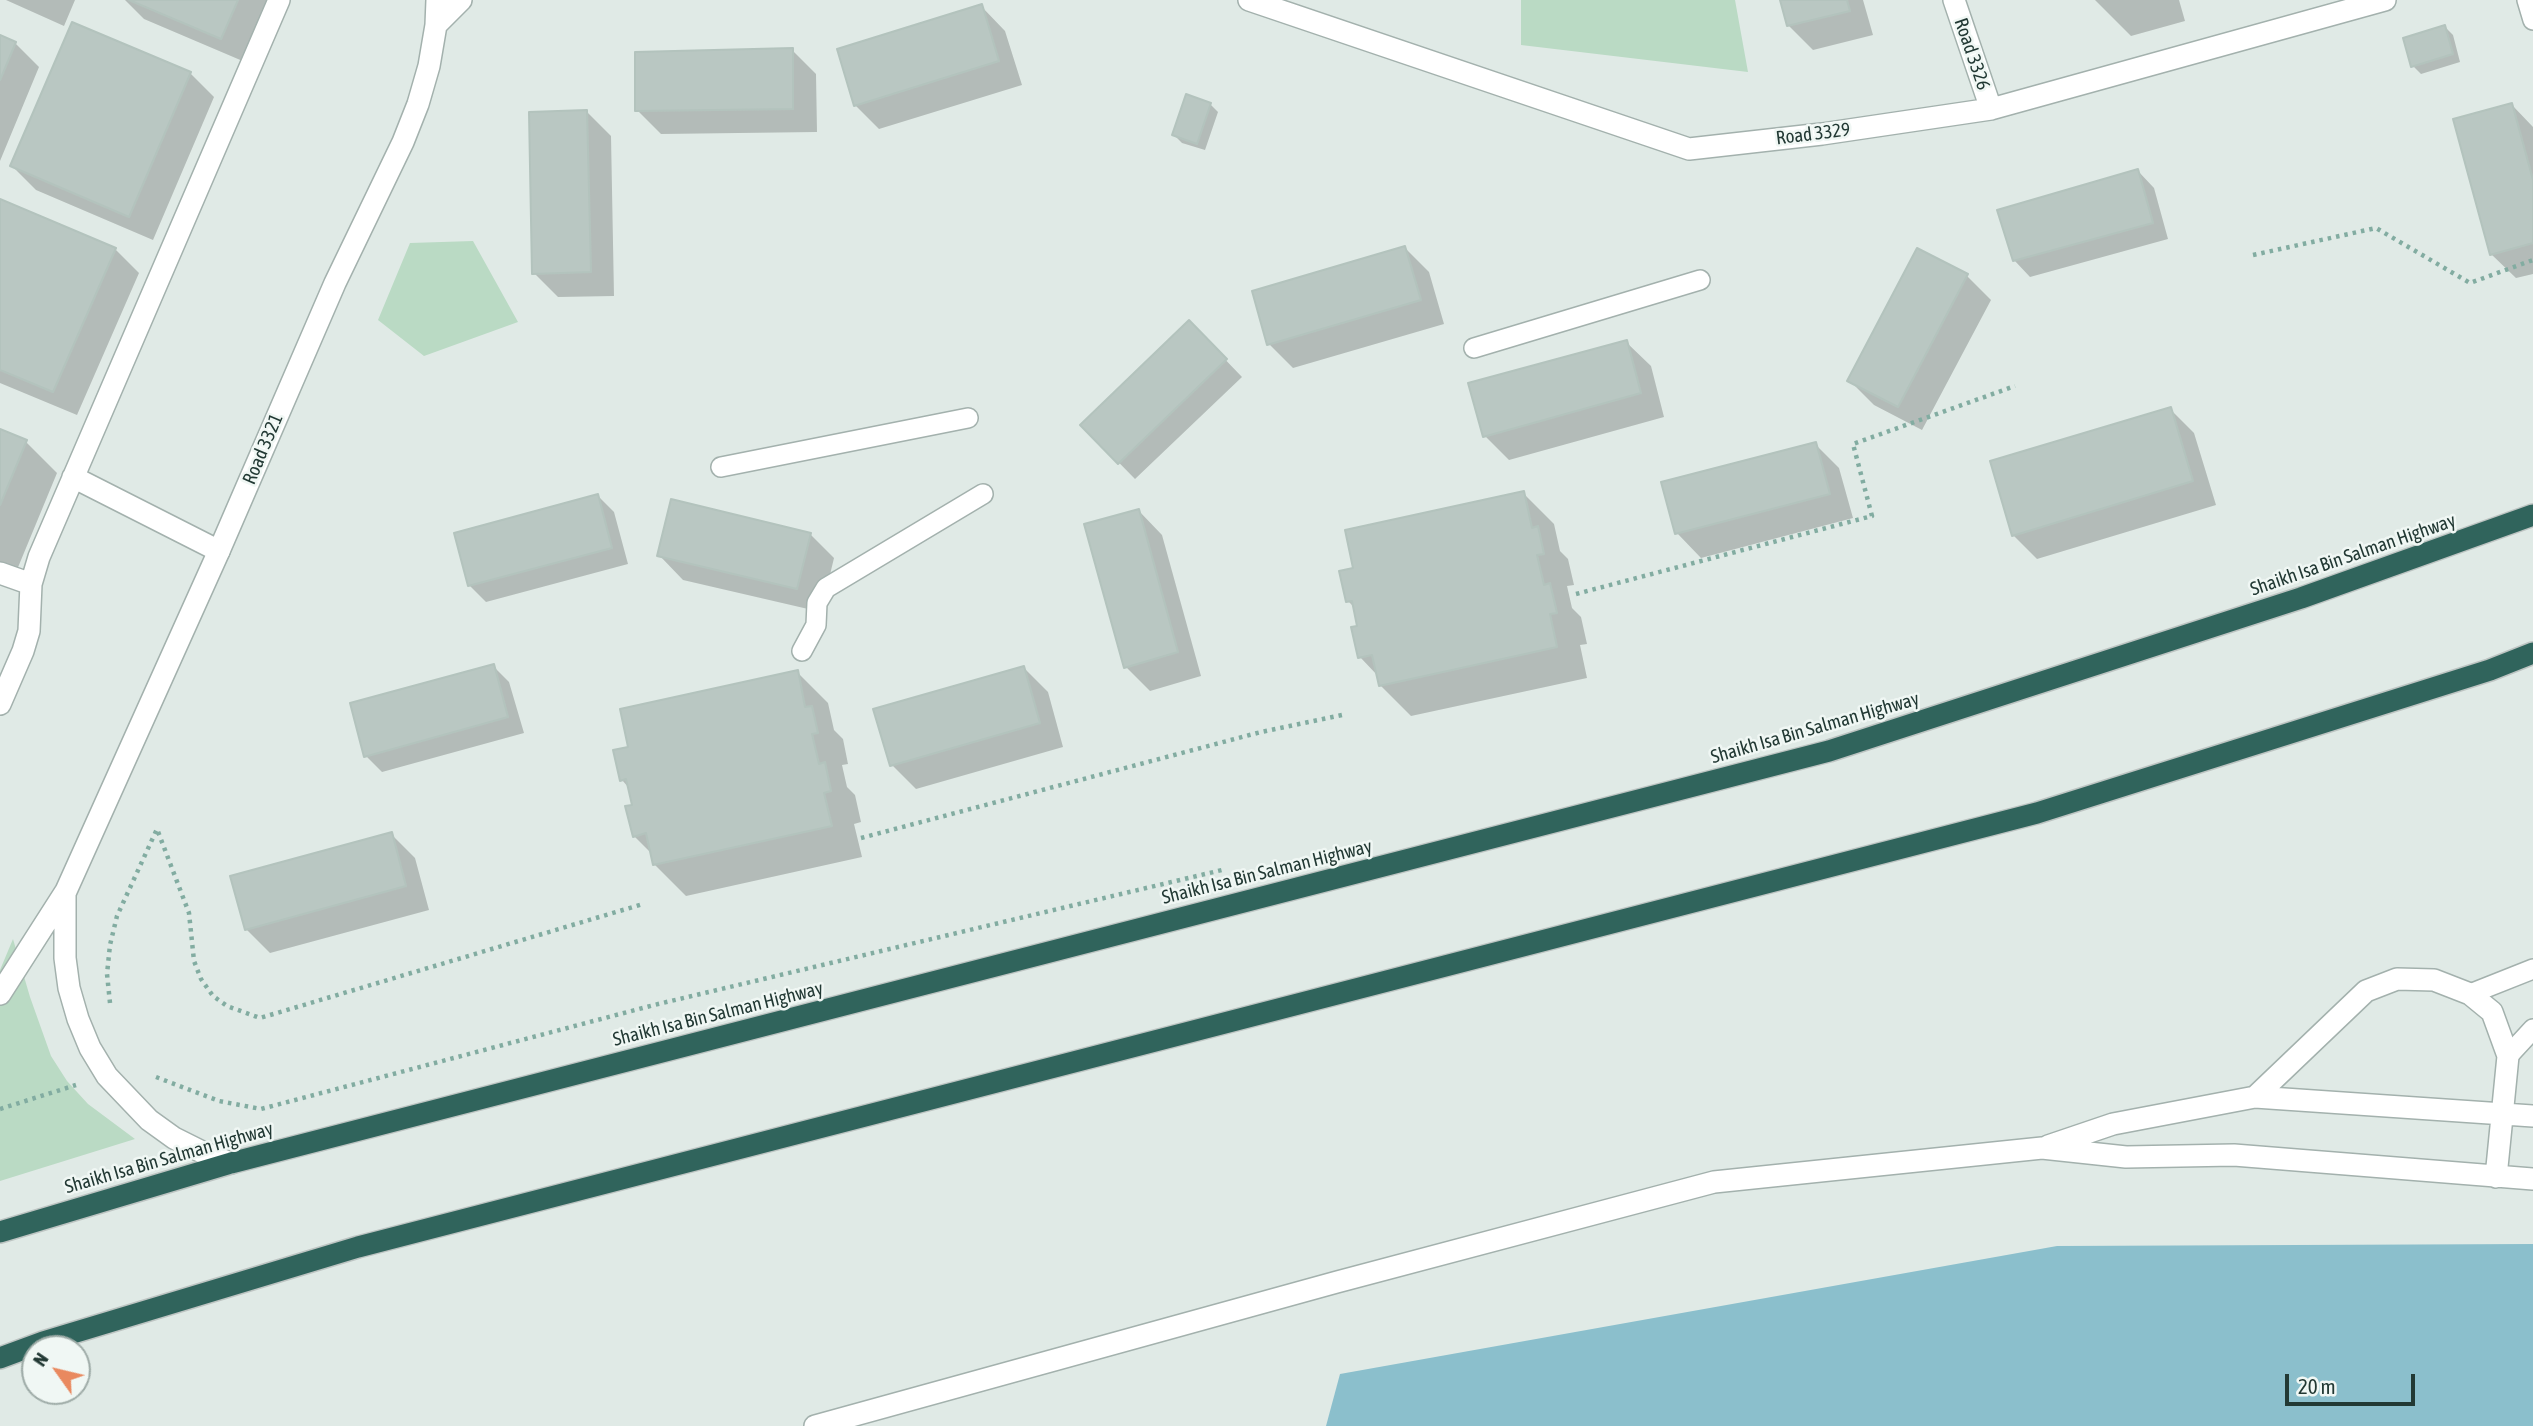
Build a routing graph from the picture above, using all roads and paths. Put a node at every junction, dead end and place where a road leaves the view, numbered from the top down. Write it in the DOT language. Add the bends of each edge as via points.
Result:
graph roads {
  1 [pos="279,0"];
  2 [pos="437,0"];
  3 [pos="461,0"];
  4 [pos="1249,0"];
  5 [pos="1954,0"];
  6 [pos="2385,0"];
  7 [pos="2528,0"];
  8 [pos="2533,20"];
  9 [pos="436,25"];
  10 [pos="1991,108"];
  11 [pos="2253,255"];
  12 [pos="2533,260"];
  13 [pos="1700,280"];
  14 [pos="1474,348"];
  15 [pos="2015,386"];
  16 [pos="968,418"];
  17 [pos="721,467"];
  18 [pos="73,477"];
  19 [pos="984,494"];
  20 [pos="2533,515"];
  21 [pos="219,551"];
  22 [pos="0,573"];
  23 [pos="31,584"];
  24 [pos="1576,594"];
  25 [pos="802,651"];
  26 [pos="2533,653"];
  27 [pos="2533,664"];
  28 [pos="2490,670"];
  29 [pos="0,704"];
  30 [pos="1342,715"];
  31 [pos="861,838"];
  32 [pos="1233,868"];
  33 [pos="65,891"];
  34 [pos="643,904"];
  35 [pos="2533,969"];
  36 [pos="0,994"];
  37 [pos="2470,994"];
  38 [pos="112,1013"];
  39 [pos="2533,1029"];
  40 [pos="2508,1056"];
  41 [pos="107,1076"];
  42 [pos="2255,1097"];
  43 [pos="0,1109"];
  44 [pos="2503,1114"];
  45 [pos="2533,1116"];
  46 [pos="2042,1148"];
  47 [pos="231,1163"];
  48 [pos="2496,1177"];
  49 [pos="2533,1179"];
  50 [pos="0,1232"];
  51 [pos="0,1358"];
  52 [pos="816,1426"];
  1 -- 18 [label="street"];
  2 -- 9 [label="street, Road 3321"];
  3 -- 9 [label="street"];
  4 -- 10 [label="street, Road 3329" via="1689,149"];
  5 -- 10 [label="street, Road 3326"];
  6 -- 10 [label="street, Road 3329"];
  7 -- 8 [label="lane"];
  9 -- 21 [label="street, Road 3321" via="429,66 403,142 335,282"];
  11 -- 12 [label="path" via="2376,228 2470,284"];
  13 -- 14 [label="lane"];
  15 -- 24 [label="path" via="1853,444 1872,516"];
  16 -- 17 [label="lane"];
  18 -- 21 [label="street"];
  18 -- 23 [label="street"];
  19 -- 25 [label="lane" via="826,587 817,603 816,625"];
  20 -- 47 [label="highway, Shaikh Isa Bin Salman Highway" via="2301,598 1829,751"];
  21 -- 33 [label="street, Road 3321"];
  22 -- 23 [label="street"];
  23 -- 29 [label="street" via="29,631"];
  26 -- 28 [label="highway"];
  27 -- 28 [label="street"];
  28 -- 51 [label="highway" via="2037,813 358,1247"];
  30 -- 31 [label="path" via="1261,732"];
  32 -- 41 [label="path" via="654,1005 261,1109 219,1101 132,1068"];
  33 -- 36 [label="street, Road 3321"];
  33 -- 41 [label="street, Road 3321" via="69,988 90,1048"];
  34 -- 38 [label="path" via="260,1018 227,1006 201,979 194,961 189,913 157,829 117,916 110,944 107,974"];
  35 -- 37 [label="lane"];
  37 -- 40 [label="street" via="2492,1012"];
  37 -- 42 [label="street" via="2434,980 2396,979 2366,991"];
  39 -- 40 [label="lane"];
  40 -- 44 [label="street"];
  41 -- 43 [label="path"];
  41 -- 47 [label="street, Road 3321" via="149,1121 202,1153"];
  42 -- 44 [label="street"];
  42 -- 46 [label="street" via="2113,1124"];
  44 -- 45 [label="street"];
  44 -- 48 [label="street"];
  46 -- 48 [label="street" via="2126,1157 2234,1155"];
  46 -- 52 [label="street" via="1714,1182"];
  47 -- 50 [label="highway, Shaikh Isa Bin Salman Highway"];
  48 -- 49 [label="street"];
}
